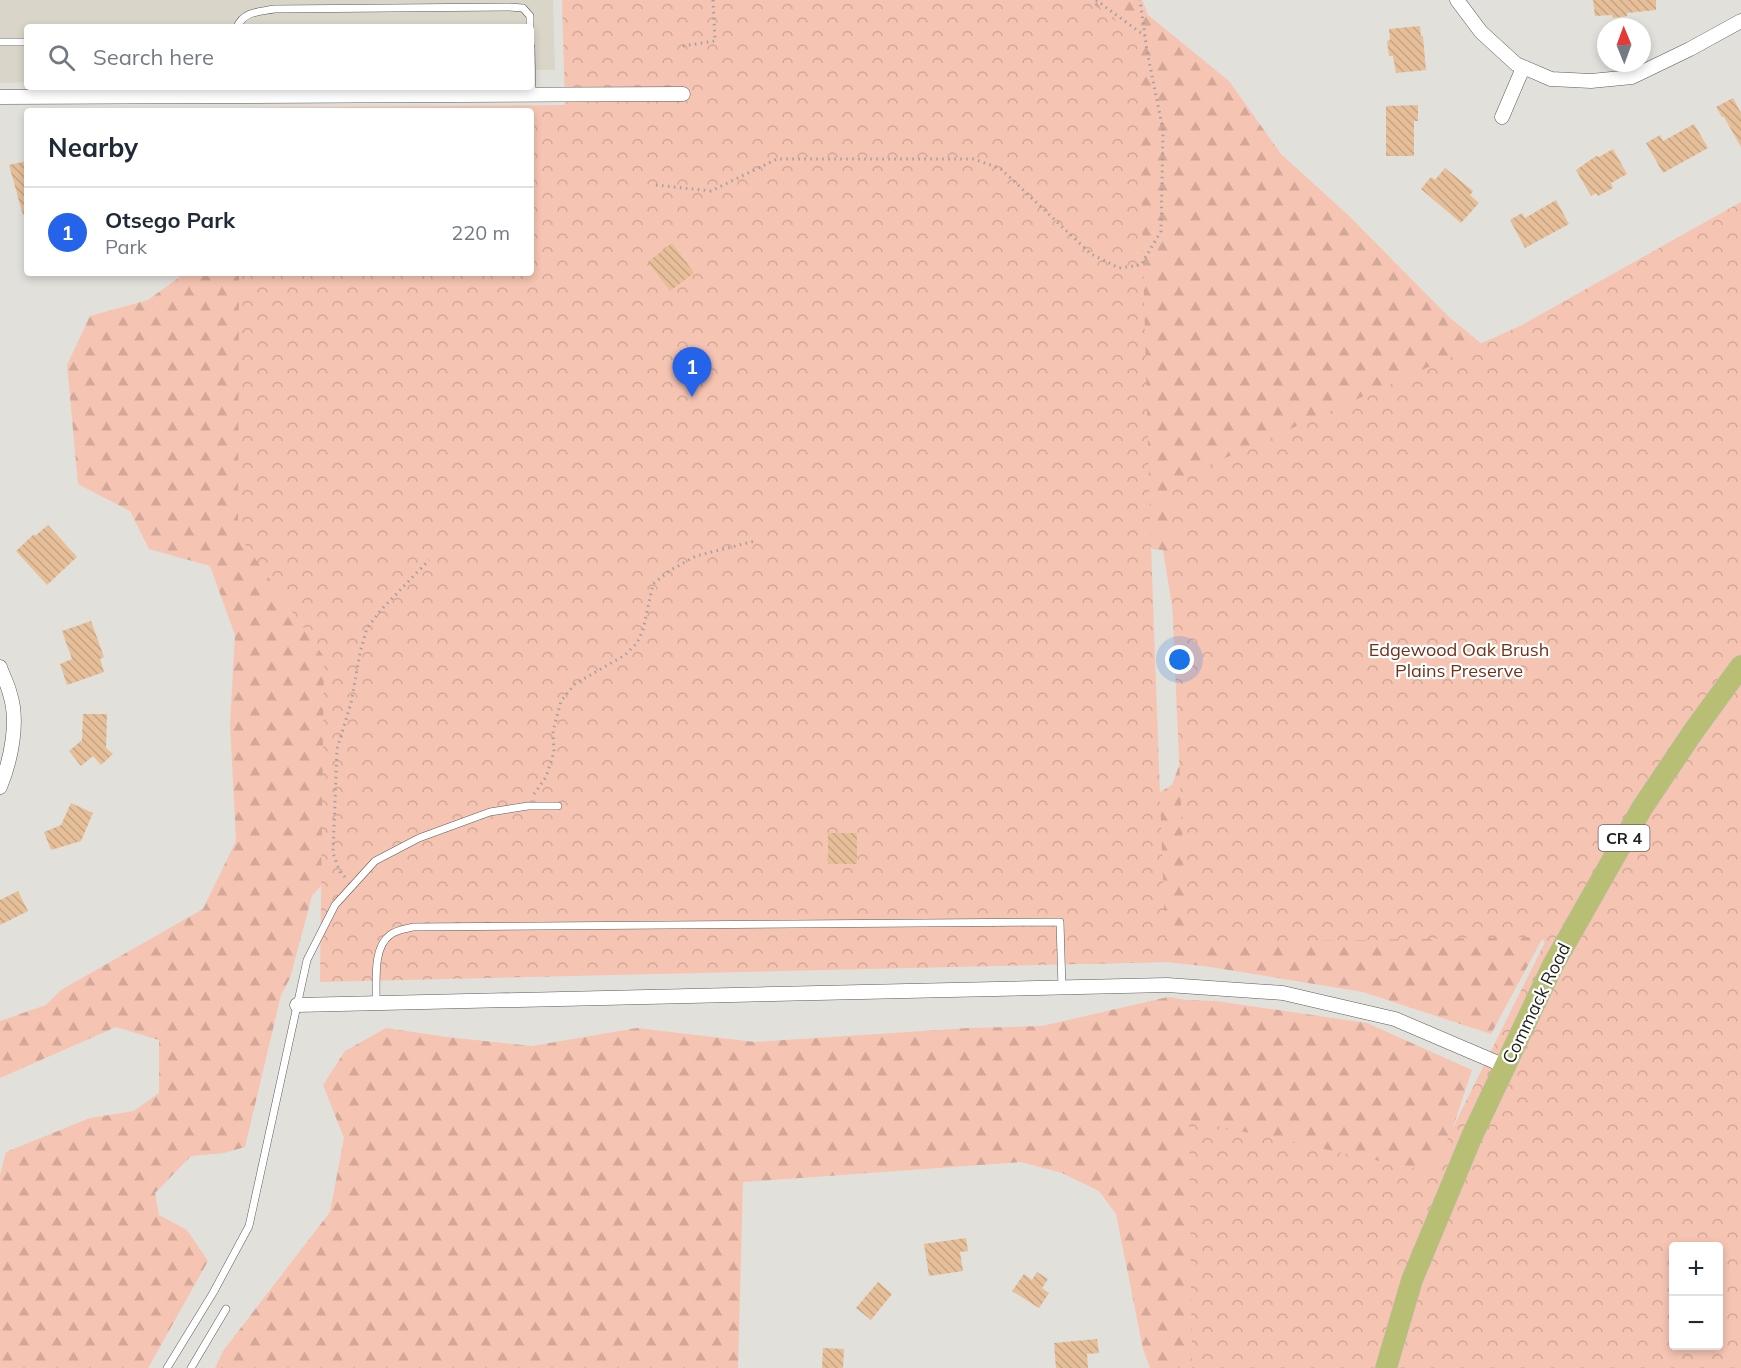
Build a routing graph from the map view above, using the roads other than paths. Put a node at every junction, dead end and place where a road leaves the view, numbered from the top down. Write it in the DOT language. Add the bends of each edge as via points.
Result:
graph roads {
  1 [pos="1457,0"];
  2 [pos="1741,21"];
  3 [pos="238,24"];
  4 [pos="530,24"];
  5 [pos="0,42"];
  6 [pos="24,42"];
  7 [pos="1523,68"];
  8 [pos="532,90"];
  9 [pos="236,92"];
  10 [pos="682,94"];
  11 [pos="532,96"];
  12 [pos="0,97"];
  13 [pos="1502,117"];
  14 [pos="1741,666"];
  15 [pos="0,667"];
  16 [pos="0,787"];
  17 [pos="558,806"];
  18 [pos="1062,988"];
  19 [pos="376,1004"];
  20 [pos="297,1005"];
  21 [pos="1505,1066"];
  22 [pos="226,1309"];
  23 [pos="167,1368"];
  24 [pos="191,1368"];
  25 [pos="1386,1368"];
  1 -- 7 [label="street" via="1481,32"];
  2 -- 7 [label="street" via="1632,77 1551,79"];
  3 -- 4 [label="lane" via="249,13 274,9 509,7 524,8"];
  5 -- 6 [label="lane"];
  7 -- 13 [label="street"];
  8 -- 11 [label="lane"];
  9 -- 11 [label="street"];
  9 -- 12 [label="street"];
  10 -- 11 [label="street"];
  14 -- 21 [label="main road, Commack Road / CR 4" via="1642,808 1553,965"];
  15 -- 16 [label="street" via="11,696 13,727 8,769"];
  17 -- 20 [label="lane" via="490,812 418,838 375,861 335,905 306,960"];
  18 -- 19 [label="street"];
  18 -- 19 [label="lane" via="1060,922 413,927 392,933 382,942"];
  18 -- 21 [label="street" via="1167,986 1283,993 1395,1018"];
  19 -- 20 [label="street"];
  20 -- 23 [label="lane" via="249,1226"];
  21 -- 25 [label="main road, Commack Road / CR 4" via="1412,1280"];
  22 -- 24 [label="lane"];
}
